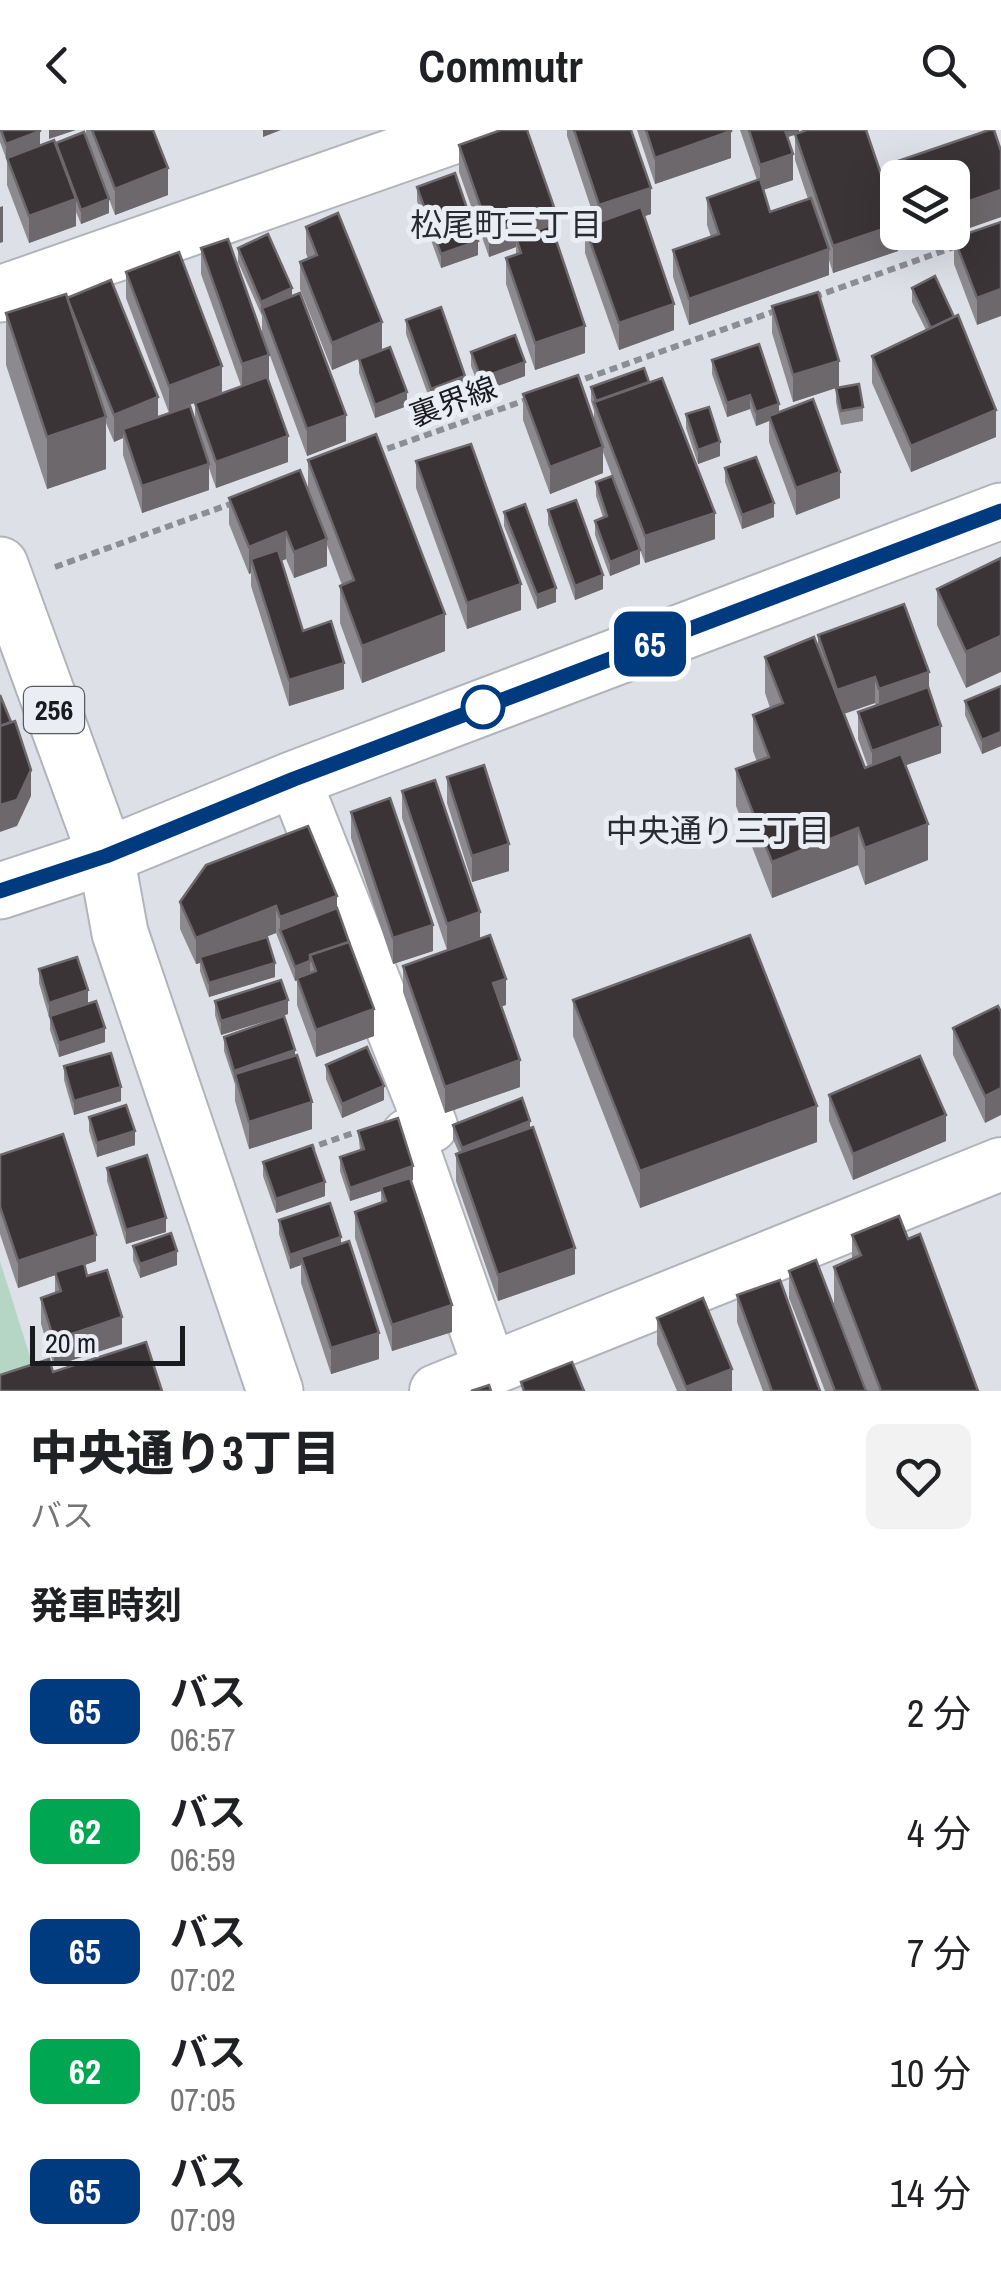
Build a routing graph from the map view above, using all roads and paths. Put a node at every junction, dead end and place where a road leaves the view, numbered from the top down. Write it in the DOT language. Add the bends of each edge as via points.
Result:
graph roads {
  1 [pos="470,130"];
  2 [pos="947,250"];
  3 [pos="0,294"];
  4 [pos="554,389"];
  5 [pos="536,396"];
  6 [pos="368,455"];
  7 [pos="238,502"];
  8 [pos="1001,511"];
  9 [pos="26,566"];
  10 [pos="294,779"];
  11 [pos="106,856"];
  12 [pos="0,891"];
  13 [pos="424,1108"];
  14 [pos="294,1153"];
  15 [pos="1001,1164"];
  16 [pos="490,1369"];
  17 [pos="275,1391"];
  18 [pos="436,1391"];
  1 -- 3 [label="main road"];
  2 -- 4 [label="path"];
  5 -- 6 [label="path, 裏界線"];
  7 -- 9 [label="path"];
  8 -- 10 [label="main road"];
  9 -- 11 [label="main road, 256"];
  10 -- 11 [label="main road"];
  10 -- 13 [label="street"];
  11 -- 12 [label="main road"];
  11 -- 17 [label="main road" via="120,933"];
  13 -- 14 [label="path"];
  13 -- 16 [label="street" via="431,1126 408,1135"];
  15 -- 16 [label="street"];
  16 -- 18 [label="street"];
}
